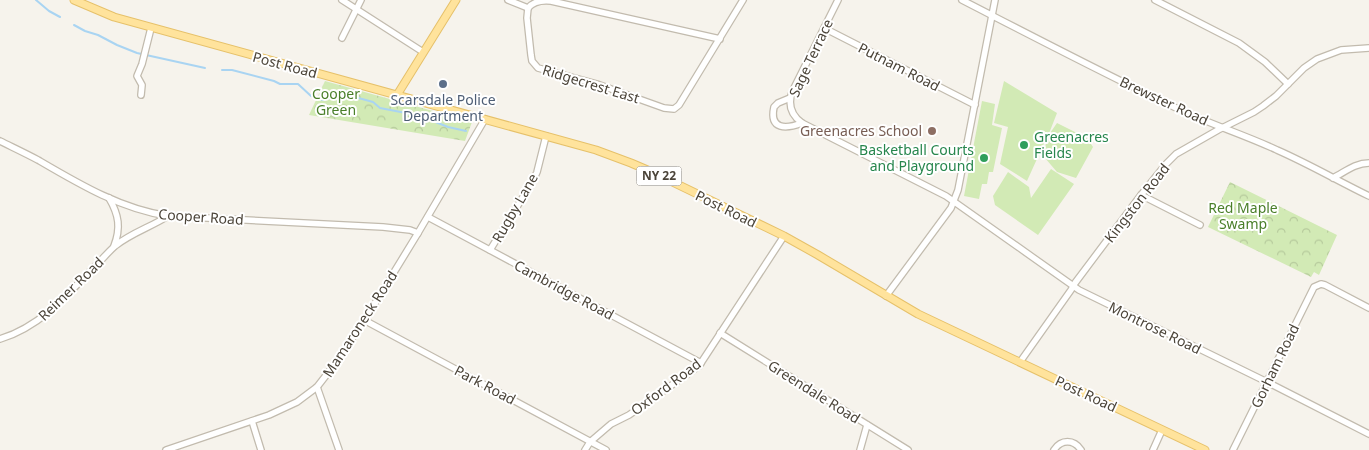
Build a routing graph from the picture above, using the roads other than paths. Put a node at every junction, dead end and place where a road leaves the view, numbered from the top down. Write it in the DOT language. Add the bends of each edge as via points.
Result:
graph roads {
  1 [pos="74,0"];
  2 [pos="342,0"];
  3 [pos="361,0"];
  4 [pos="456,0"];
  5 [pos="508,0"];
  6 [pos="743,0"];
  7 [pos="838,0"];
  8 [pos="962,0"];
  9 [pos="995,0"];
  10 [pos="1155,0"];
  11 [pos="528,8"];
  12 [pos="356,9"];
  13 [pos="992,15"];
  14 [pos="151,28"];
  15 [pos="824,28"];
  16 [pos="342,38"];
  17 [pos="720,38"];
  18 [pos="1369,48"];
  19 [pos="423,52"];
  20 [pos="1288,84"];
  21 [pos="141,95"];
  22 [pos="397,95"];
  23 [pos="790,98"];
  24 [pos="975,105"];
  25 [pos="485,119"];
  26 [pos="802,123"];
  27 [pos="1222,128"];
  28 [pos="546,136"];
  29 [pos="0,141"];
  30 [pos="1369,163"];
  31 [pos="1333,178"];
  32 [pos="1141,195"];
  33 [pos="1369,196"];
  34 [pos="109,198"];
  35 [pos="954,200"];
  36 [pos="168,216"];
  37 [pos="428,217"];
  38 [pos="1200,225"];
  39 [pos="418,234"];
  40 [pos="784,236"];
  41 [pos="113,248"];
  42 [pos="490,250"];
  43 [pos="1073,286"];
  44 [pos="886,296"];
  45 [pos="1369,308"];
  46 [pos="364,320"];
  47 [pos="720,333"];
  48 [pos="0,339"];
  49 [pos="1020,362"];
  50 [pos="701,363"];
  51 [pos="1267,382"];
  52 [pos="318,387"];
  53 [pos="252,422"];
  54 [pos="867,425"];
  55 [pos="1162,430"];
  56 [pos="1369,434"];
  57 [pos="590,442"];
  58 [pos="166,450"];
  59 [pos="261,450"];
  60 [pos="340,450"];
  61 [pos="585,450"];
  62 [pos="606,450"];
  63 [pos="860,450"];
  64 [pos="908,450"];
  65 [pos="1054,450"];
  66 [pos="1081,450"];
  67 [pos="1153,450"];
  68 [pos="1205,450"];
  69 [pos="1233,450"];
  1 -- 14 [label="main road, Post Road / NY 22"];
  2 -- 12 [label="street"];
  3 -- 12 [label="street"];
  4 -- 19 [label="main road"];
  5 -- 11 [label="street"];
  6 -- 17 [label="street"];
  7 -- 15 [label="street, Sage Terrace"];
  8 -- 13 [label="street, Brewster Road"];
  9 -- 13 [label="street"];
  10 -- 20 [label="street" via="1239,43"];
  11 -- 17 [label="street" via="535,2 551,1"];
  11 -- 17 [label="street, Ridgecrest East" via="531,56 538,68 597,84 664,108 676,109"];
  12 -- 16 [label="street"];
  12 -- 19 [label="street"];
  13 -- 24 [label="street"];
  13 -- 27 [label="street, Brewster Road"];
  14 -- 21 [label="street" via="136,76 142,85"];
  14 -- 22 [label="main road, Post Road / NY 22"];
  15 -- 23 [label="street, Sage Terrace"];
  15 -- 24 [label="street, Putnam Road"];
  18 -- 20 [label="street, Kingston Road" via="1326,55 1311,63"];
  19 -- 22 [label="main road"];
  20 -- 27 [label="street, Kingston Road" via="1263,106"];
  22 -- 25 [label="main road, Post Road / NY 22"];
  23 -- 26 [label="street, Sage Terrace" via="791,110"];
  23 -- 26 [label="street" via="774,107 773,117 782,127"];
  24 -- 35 [label="street"];
  25 -- 28 [label="main road, Post Road / NY 22"];
  25 -- 37 [label="street, Mamaroneck Road"];
  26 -- 35 [label="street"];
  27 -- 31 [label="street, Brewster Road" via="1305,162"];
  27 -- 32 [label="street, Kingston Road" via="1176,154"];
  28 -- 40 [label="main road, Post Road / NY 22" via="631,163"];
  28 -- 42 [label="street, Rugby Lane" via="533,181"];
  29 -- 34 [label="street, Cooper Road"];
  30 -- 31 [label="street" via="1355,165"];
  31 -- 33 [label="street, Brewster Road"];
  32 -- 38 [label="street"];
  32 -- 43 [label="street, Kingston Road"];
  34 -- 36 [label="street, Cooper Road"];
  34 -- 41 [label="street, Reimer Road" via="119,220 118,237"];
  35 -- 43 [label="street, Montrose Road"];
  35 -- 44 [label="street"];
  36 -- 39 [label="street, Cooper Road" via="383,227"];
  36 -- 41 [label="street, Reimer Road"];
  37 -- 39 [label="street, Mamaroneck Road"];
  37 -- 42 [label="street, Cambridge Road"];
  39 -- 46 [label="street, Mamaroneck Road"];
  40 -- 44 [label="main road, Post Road / NY 22"];
  40 -- 47 [label="street, Oxford Road"];
  41 -- 48 [label="street, Reimer Road" via="41,319"];
  42 -- 50 [label="street, Cambridge Road"];
  43 -- 49 [label="street, Kingston Road"];
  43 -- 51 [label="street, Montrose Road"];
  44 -- 49 [label="main road, Post Road / NY 22"];
  45 -- 51 [label="street, Gorham Road" via="1325,286 1314,287"];
  46 -- 52 [label="street, Mamaroneck Road"];
  46 -- 57 [label="street, Park Road"];
  47 -- 50 [label="street, Oxford Road"];
  47 -- 54 [label="street, Greendale Road"];
  49 -- 55 [label="main road, Post Road / NY 22"];
  50 -- 57 [label="street, Oxford Road"];
  51 -- 56 [label="street, Montrose Road"];
  51 -- 69 [label="street, Gorham Road"];
  52 -- 53 [label="street, Mamaroneck Road" via="289,406"];
  52 -- 60 [label="street"];
  53 -- 58 [label="street, Mamaroneck Road"];
  53 -- 59 [label="street"];
  54 -- 63 [label="street"];
  54 -- 64 [label="street, Greendale Road"];
  55 -- 67 [label="street"];
  55 -- 68 [label="main road, Post Road / NY 22"];
  57 -- 61 [label="street, Oxford Road"];
  57 -- 62 [label="street, Park Road"];
  65 -- 66 [label="street" via="1066,442 1076,444"];
}
